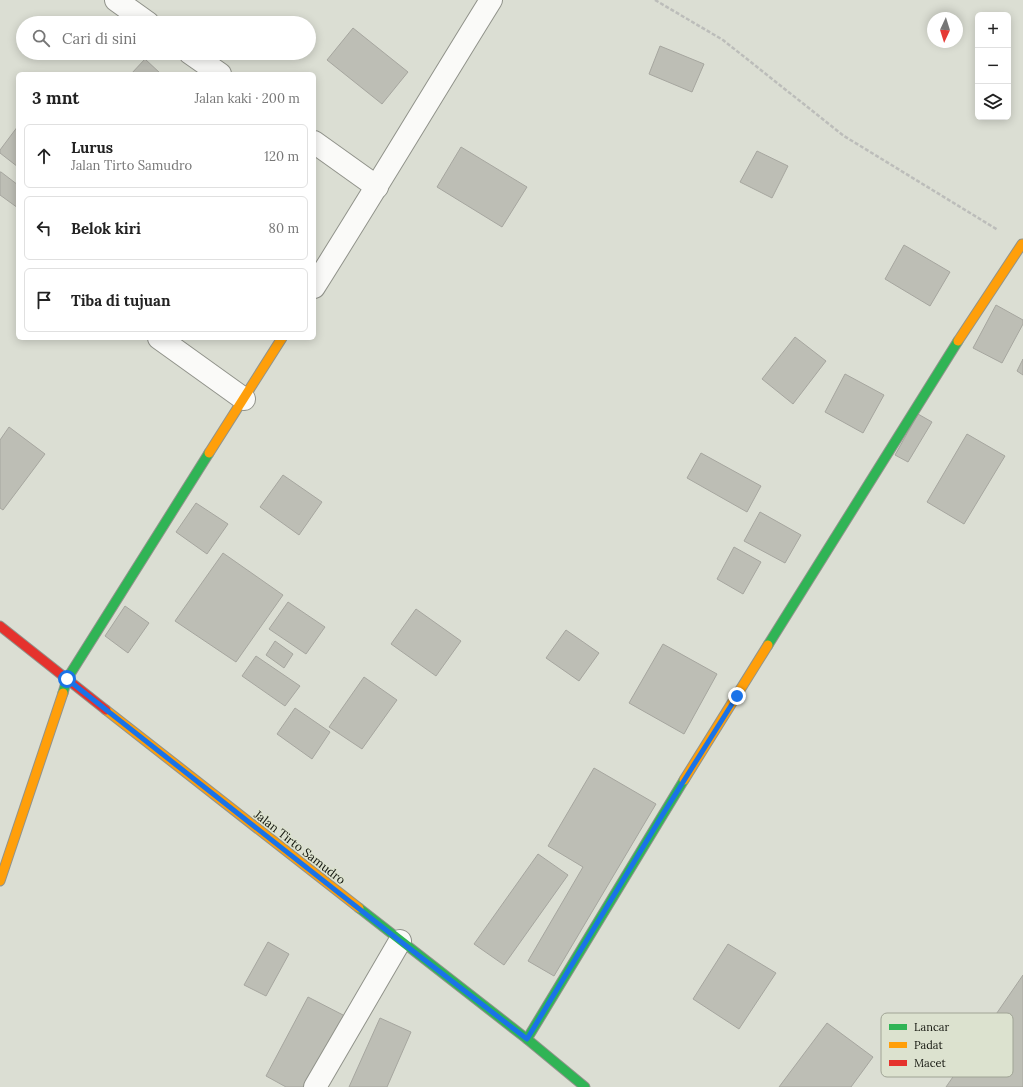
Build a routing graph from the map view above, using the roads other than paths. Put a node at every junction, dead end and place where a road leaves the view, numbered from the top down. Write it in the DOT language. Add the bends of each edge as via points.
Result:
graph roads {
  1 [pos="116,0"];
  2 [pos="491,0"];
  3 [pos="138,16"];
  4 [pos="200,60"];
  5 [pos="217,72"];
  6 [pos="316,143"];
  7 [pos="377,187"];
  8 [pos="1023,244"];
  9 [pos="316,284"];
  10 [pos="162,340"];
  11 [pos="281,340"];
  12 [pos="244,399"];
  13 [pos="0,626"];
  14 [pos="67,679"];
  15 [pos="0,880"];
  16 [pos="400,941"];
  17 [pos="527,1039"];
  18 [pos="315,1087"];
  19 [pos="585,1087"];
  1 -- 3 [label="street"];
  2 -- 7 [label="street"];
  4 -- 5 [label="street"];
  6 -- 7 [label="street"];
  7 -- 9 [label="street"];
  8 -- 17 [label="street" via="900,432 659,820"];
  10 -- 12 [label="street"];
  11 -- 12 [label="street"];
  12 -- 14 [label="street"];
  13 -- 14 [label="street, Jalan Tirto Samudro"];
  14 -- 15 [label="street"];
  14 -- 16 [label="street, Jalan Tirto Samudro"];
  16 -- 17 [label="street, Jalan Tirto Samudro"];
  16 -- 18 [label="street"];
  17 -- 19 [label="street, Jalan Tirto Samudro"];
}
